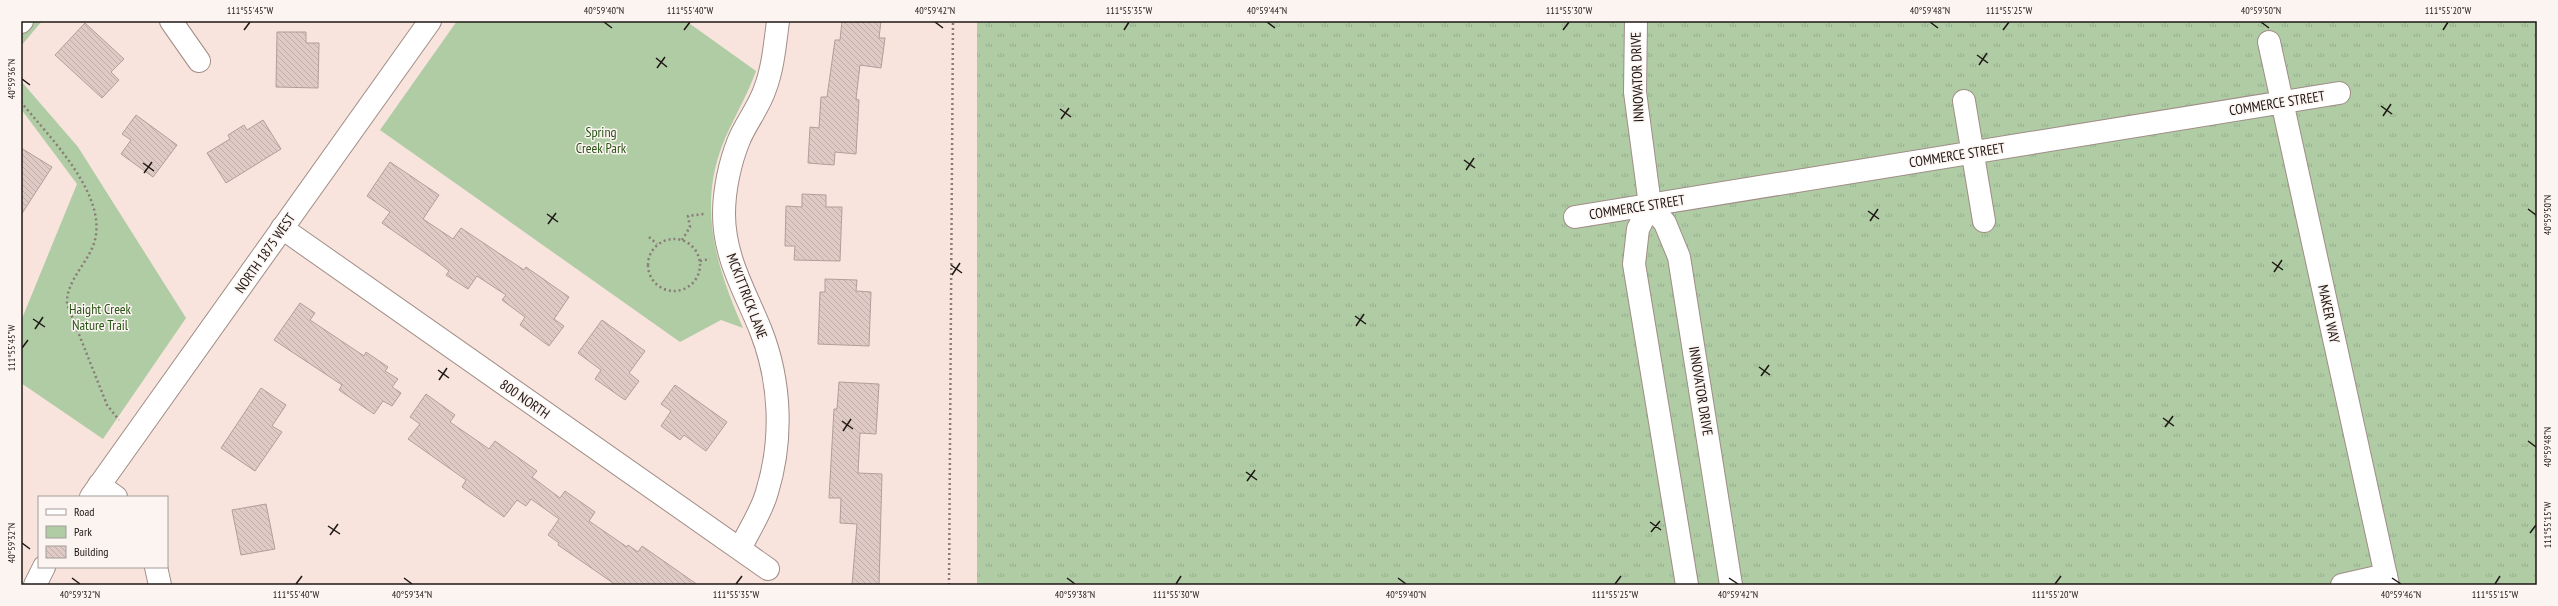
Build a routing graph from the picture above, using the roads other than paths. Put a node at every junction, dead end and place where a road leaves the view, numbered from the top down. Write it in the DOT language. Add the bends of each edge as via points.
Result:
graph roads {
  1 [pos="171,21"];
  2 [pos="430,21"];
  3 [pos="778,21"];
  4 [pos="1636,21"];
  5 [pos="2269,42"];
  6 [pos="199,61"];
  7 [pos="2339,92"];
  8 [pos="1964,101"];
  9 [pos="2282,102"];
  10 [pos="1973,152"];
  11 [pos="1650,205"];
  12 [pos="1575,218"];
  13 [pos="1984,221"];
  14 [pos="282,228"];
  15 [pos="102,493"];
  16 [pos="740,549"];
  17 [pos="44,568"];
  18 [pos="156,568"];
  19 [pos="768,569"];
  20 [pos="2387,580"];
  21 [pos="35,585"];
  22 [pos="160,585"];
  23 [pos="1687,585"];
  24 [pos="1732,585"];
  25 [pos="2342,585"];
  1 -- 6 [label="street"];
  2 -- 14 [label="street, NORTH 1875 WEST"];
  3 -- 16 [label="street, MCKITTRICK LANE" via="765,90 739,140 728,178 724,214 729,252 741,290 762,332 774,375 778,415 777,450 767,493"];
  4 -- 11 [label="street, INNOVATOR DRIVE" via="1635,92"];
  5 -- 9 [label="street, MAKER WAY"];
  7 -- 9 [label="street, COMMERCE STREET"];
  8 -- 10 [label="street"];
  9 -- 10 [label="street, COMMERCE STREET"];
  9 -- 20 [label="street, MAKER WAY"];
  10 -- 11 [label="street, COMMERCE STREET"];
  10 -- 13 [label="street"];
  11 -- 12 [label="street, COMMERCE STREET"];
  11 -- 23 [label="street" via="1638,229 1634,264"];
  11 -- 24 [label="street, INNOVATOR DRIVE" via="1668,228 1679,256"];
  14 -- 15 [label="street, NORTH 1875 WEST"];
  14 -- 16 [label="street, 800 NORTH"];
  16 -- 19 [label="street, 800 NORTH"];
  17 -- 21 [label="street"];
  18 -- 22 [label="street"];
  20 -- 25 [label="street"];
}
